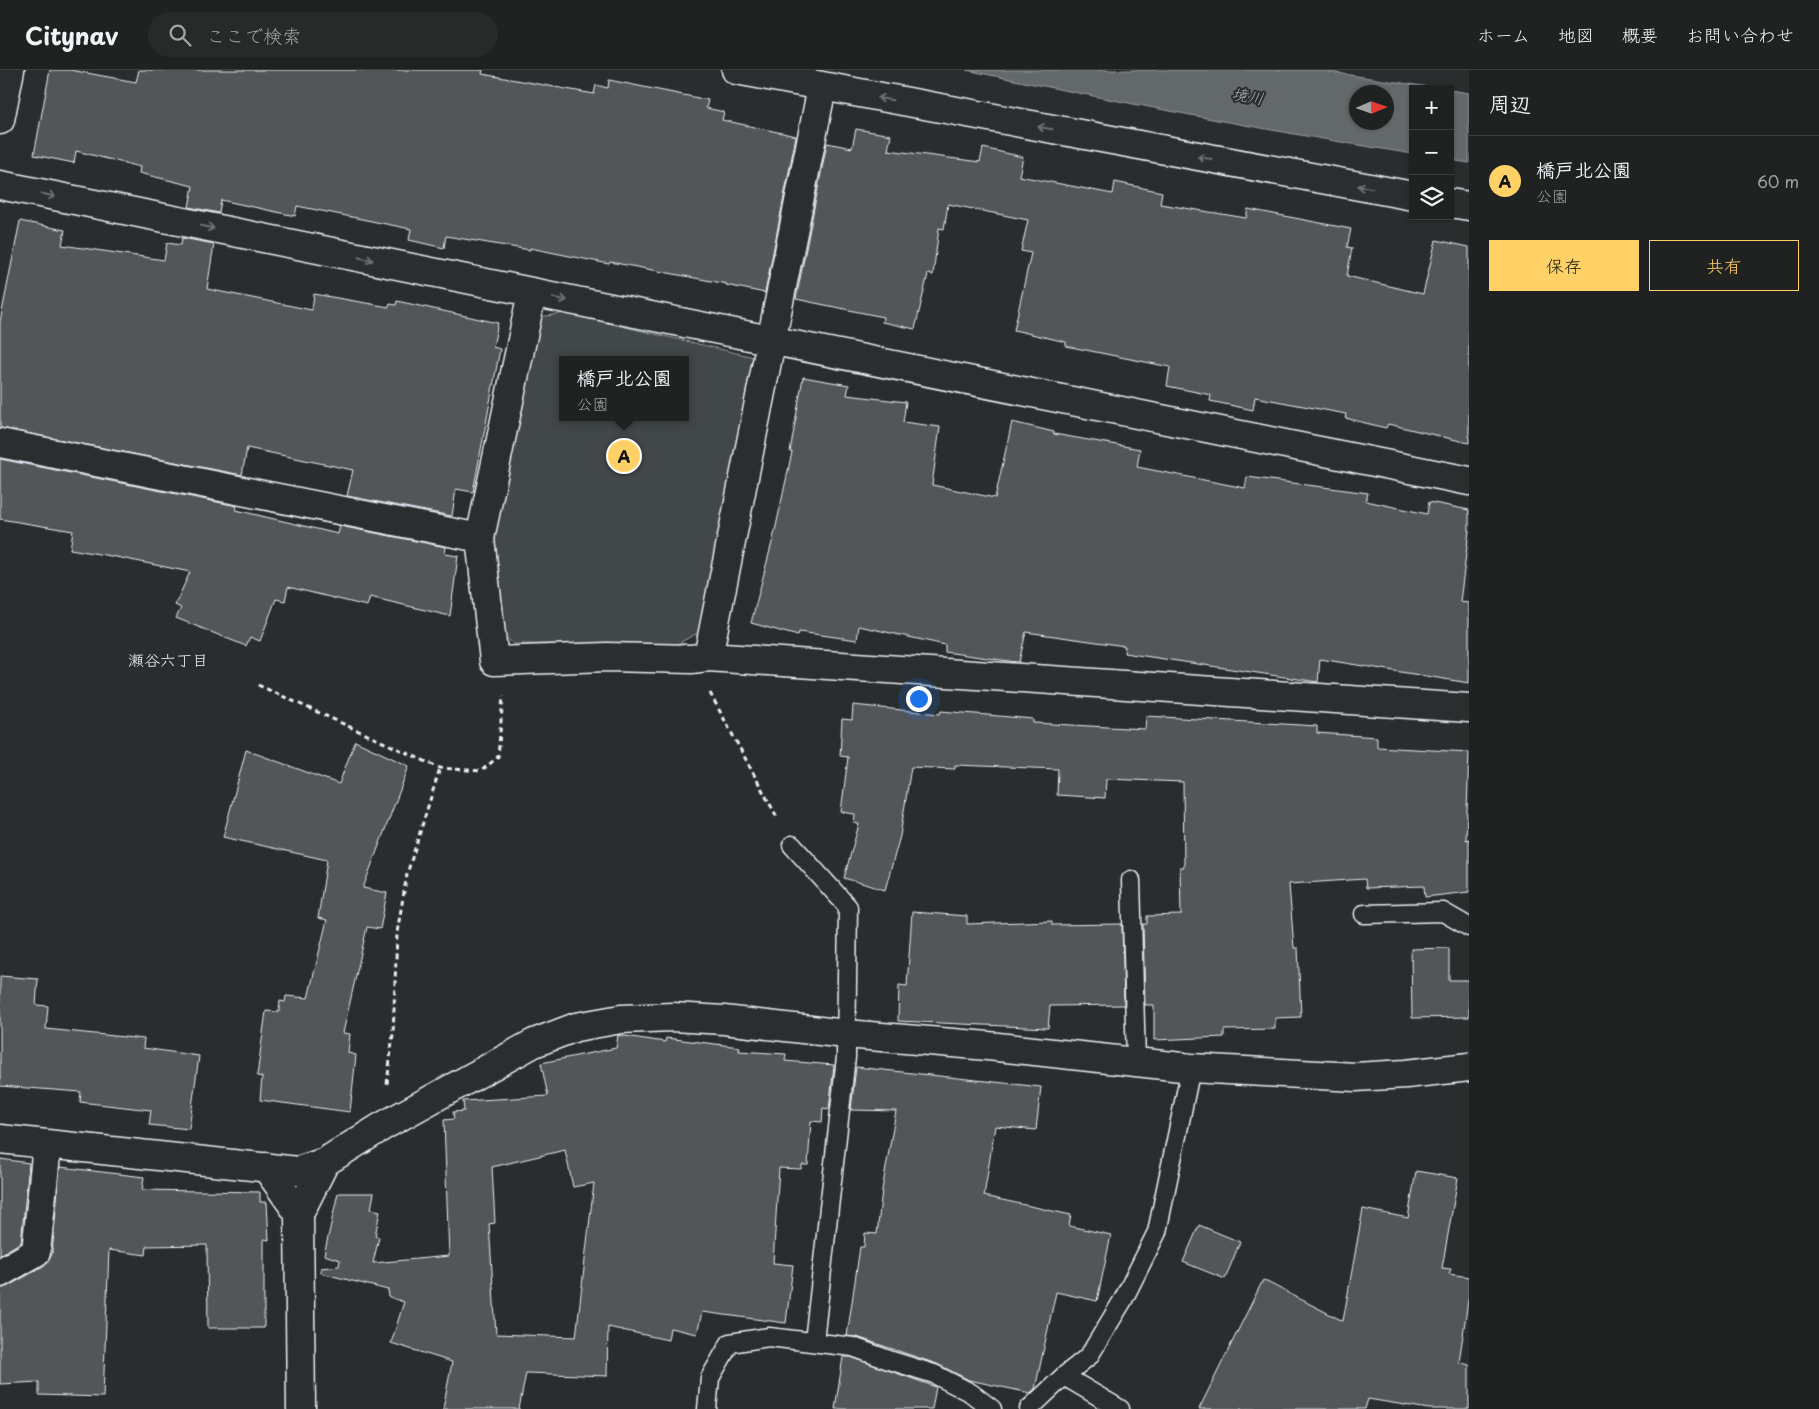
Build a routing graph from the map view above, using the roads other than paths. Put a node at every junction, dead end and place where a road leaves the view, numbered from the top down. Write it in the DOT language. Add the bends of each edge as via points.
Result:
graph roads {
  1 [pos="10,70"];
  2 [pos="736,70"];
  3 [pos="822,87"];
  4 [pos="0,120"];
  5 [pos="0,185"];
  6 [pos="1409,195"];
  7 [pos="1454,204"];
  8 [pos="1469,206"];
  9 [pos="532,293"];
  10 [pos="771,340"];
  11 [pos="0,442"];
  12 [pos="1469,481"];
  13 [pos="480,538"];
  14 [pos="700,658"];
  15 [pos="1469,708"];
  16 [pos="792,845"];
  17 [pos="1131,880"];
  18 [pos="1364,914"];
  19 [pos="1469,927"];
  20 [pos="846,1034"];
  21 [pos="1136,1062"];
  22 [pos="1469,1067"];
  23 [pos="1191,1068"];
  24 [pos="0,1139"];
  25 [pos="47,1145"];
  26 [pos="325,1162"];
  27 [pos="266,1167"];
  28 [pos="299,1214"];
  29 [pos="0,1273"];
  30 [pos="814,1341"];
  31 [pos="1064,1376"];
  32 [pos="301,1409"];
  33 [pos="707,1409"];
  34 [pos="992,1409"];
  35 [pos="1029,1409"];
  36 [pos="1120,1409"];
  1 -- 4 [label="street"];
  2 -- 3 [label="street"];
  6 -- 3 [label="street, one-way"];
  3 -- 10 [label="street"];
  5 -- 9 [label="street, one-way"];
  7 -- 8 [label="street"];
  9 -- 10 [label="street, one-way"];
  9 -- 13 [label="street"];
  10 -- 12 [label="street"];
  10 -- 14 [label="street"];
  11 -- 13 [label="street"];
  13 -- 14 [label="street" via="494,661"];
  14 -- 15 [label="street"];
  16 -- 20 [label="lane" via="848,907"];
  17 -- 21 [label="lane"];
  18 -- 19 [label="lane" via="1443,912"];
  20 -- 21 [label="street"];
  20 -- 26 [label="street" via="673,1017 621,1019 576,1027 534,1043 383,1126"];
  20 -- 30 [label="lane"];
  21 -- 23 [label="street"];
  22 -- 23 [label="street" via="1355,1077"];
  23 -- 31 [label="lane" via="1157,1232 1123,1300 1089,1356"];
  24 -- 25 [label="street"];
  25 -- 27 [label="street"];
  25 -- 29 [label="street" via="36,1252"];
  26 -- 27 [label="street" via="298,1171"];
  26 -- 28 [label="street"];
  27 -- 28 [label="street"];
  28 -- 32 [label="street"];
  30 -- 33 [label="lane" via="769,1337 730,1342 710,1378"];
  30 -- 34 [label="lane" via="853,1347 934,1374 971,1393"];
  31 -- 35 [label="lane"];
  31 -- 36 [label="lane"];
}
